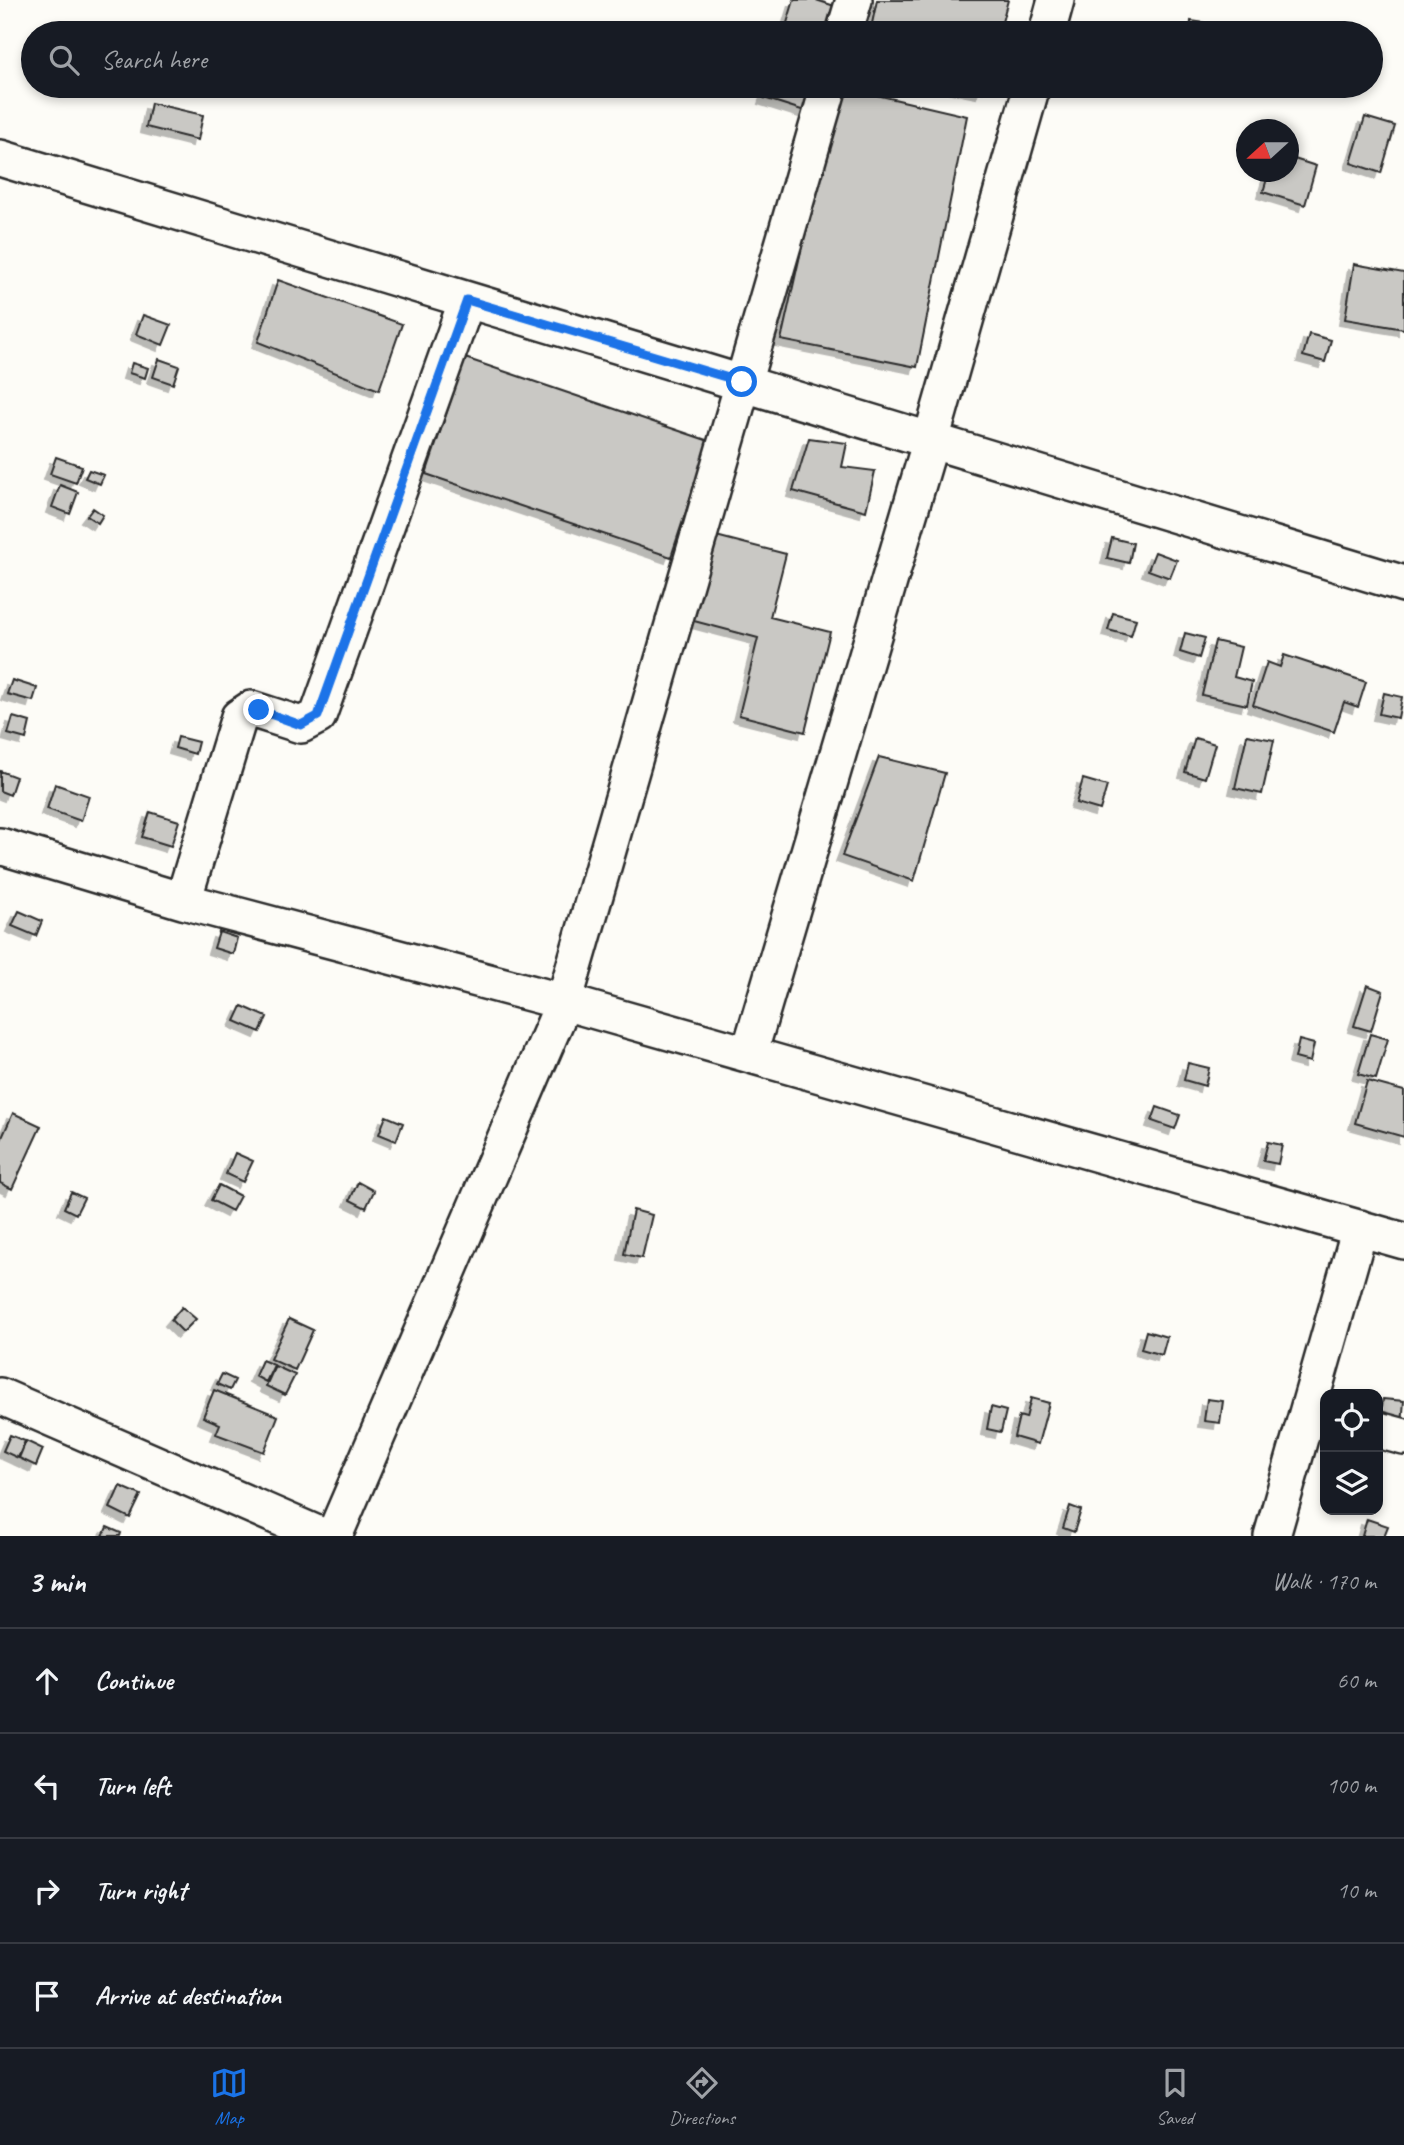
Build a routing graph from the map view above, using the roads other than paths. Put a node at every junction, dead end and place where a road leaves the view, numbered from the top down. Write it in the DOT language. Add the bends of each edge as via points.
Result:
graph roads {
  1 [pos="854,0"];
  2 [pos="1056,0"];
  3 [pos="848,21"];
  4 [pos="1050,21"];
  5 [pos="825,98"];
  6 [pos="1029,98"];
  7 [pos="0,158"];
  8 [pos="467,300"];
  9 [pos="742,382"];
  10 [pos="931,440"];
  11 [pos="1404,584"];
  12 [pos="0,846"];
  13 [pos="183,901"];
  14 [pos="564,1002"];
  15 [pos="749,1055"];
  16 [pos="1360,1228"];
  17 [pos="1404,1241"];
  18 [pos="0,1395"];
  19 [pos="1317,1412"];
  20 [pos="1383,1431"];
  21 [pos="1404,1437"];
  22 [pos="322,1536"];
  23 [pos="334,1536"];
  24 [pos="1272,1536"];
  1 -- 3 [label="street"];
  2 -- 4 [label="street"];
  5 -- 9 [label="street"];
  6 -- 10 [label="street"];
  7 -- 8 [label="street"];
  8 -- 9 [label="street"];
  8 -- 13 [label="street" via="318,716 301,725 251,709 239,717"];
  9 -- 10 [label="street"];
  9 -- 14 [label="street"];
  10 -- 11 [label="street"];
  10 -- 15 [label="street"];
  12 -- 13 [label="street"];
  13 -- 14 [label="street"];
  14 -- 15 [label="street"];
  14 -- 23 [label="street"];
  15 -- 16 [label="street"];
  16 -- 17 [label="street"];
  16 -- 19 [label="street"];
  18 -- 22 [label="street"];
  19 -- 24 [label="street"];
  20 -- 21 [label="street"];
}
